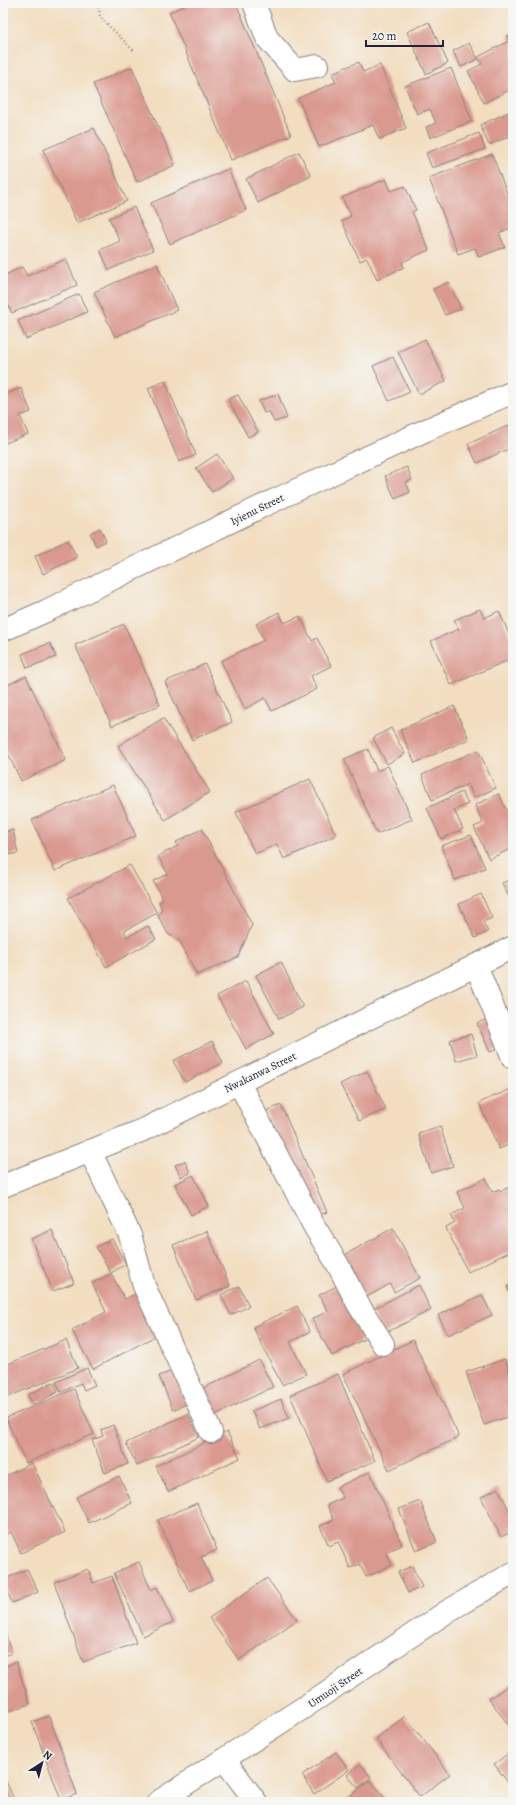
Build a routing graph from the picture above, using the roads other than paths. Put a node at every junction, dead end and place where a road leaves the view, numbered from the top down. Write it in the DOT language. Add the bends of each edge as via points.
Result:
graph roads {
  1 [pos="254,3"];
  2 [pos="317,66"];
  3 [pos="513,392"];
  4 [pos="3,630"];
  5 [pos="513,947"];
  6 [pos="476,965"];
  7 [pos="513,1058"];
  8 [pos="239,1083"];
  9 [pos="90,1151"];
  10 [pos="3,1186"];
  11 [pos="383,1344"];
  12 [pos="211,1432"];
  13 [pos="513,1572"];
  14 [pos="224,1759"];
  15 [pos="158,1802"];
  16 [pos="256,1802"];
  1 -- 2 [label="street" via="267,38 295,70"];
  3 -- 4 [label="street, Iyienu Street" via="398,443"];
  5 -- 6 [label="street, Nwakanwa Street"];
  6 -- 7 [label="street"];
  6 -- 8 [label="street, Nwakanwa Street"];
  8 -- 9 [label="street, Nwakanwa Street" via="143,1130"];
  8 -- 11 [label="street" via="300,1201"];
  9 -- 10 [label="street, Nwakanwa Street"];
  9 -- 12 [label="street" via="130,1235 144,1286"];
  13 -- 14 [label="street, Umuoji Street" via="448,1611"];
  14 -- 15 [label="street, Umuoji Street"];
  14 -- 16 [label="street"];
}
